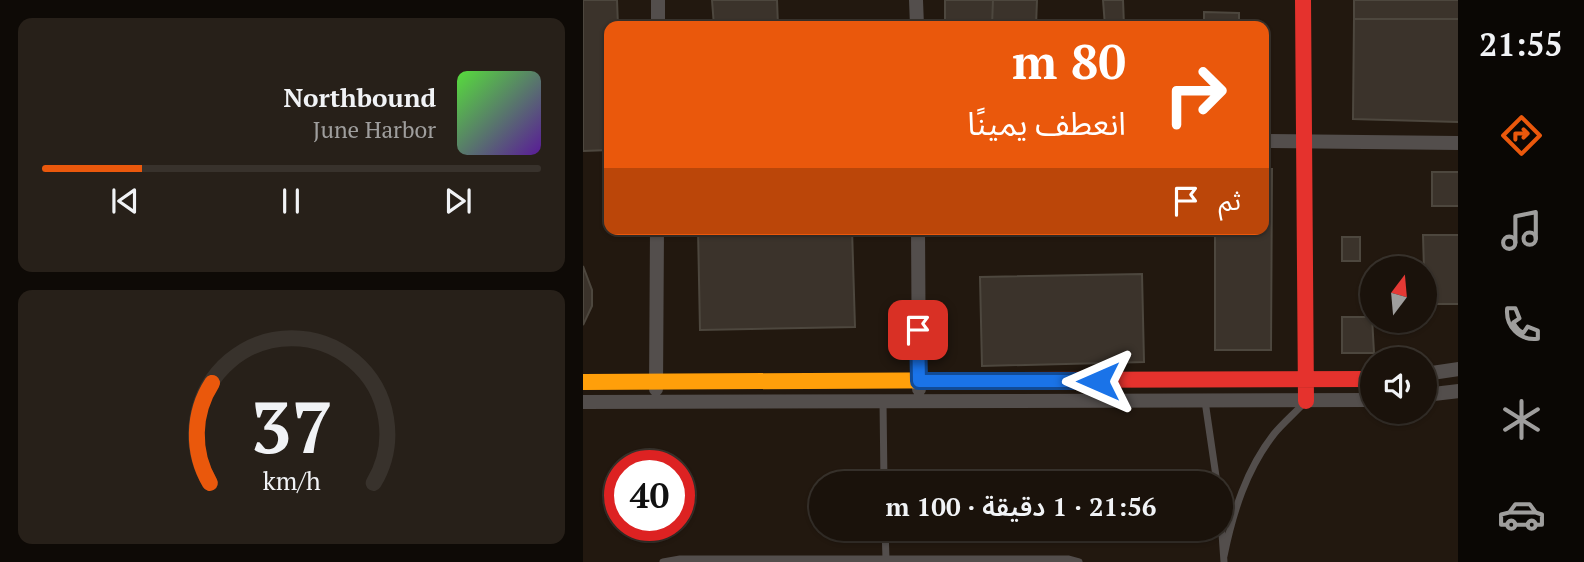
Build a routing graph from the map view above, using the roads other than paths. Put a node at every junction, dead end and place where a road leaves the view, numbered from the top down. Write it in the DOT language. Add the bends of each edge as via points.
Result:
graph roads {
  1 [pos="658,0"];
  2 [pos="916,0"];
  3 [pos="1303,0"];
  4 [pos="658,21"];
  5 [pos="917,21"];
  6 [pos="1305,140"];
  7 [pos="1269,141"];
  8 [pos="1458,143"];
  9 [pos="657,235"];
  10 [pos="918,235"];
  11 [pos="1458,369"];
  12 [pos="1437,372"];
  13 [pos="1360,379"];
  14 [pos="1306,380"];
  15 [pos="919,381"];
  16 [pos="1201,381"];
  17 [pos="583,382"];
  18 [pos="656,382"];
  19 [pos="1458,391"];
  20 [pos="1437,394"];
  21 [pos="1360,400"];
  22 [pos="583,401"];
  23 [pos="657,401"];
  24 [pos="883,401"];
  25 [pos="918,401"];
  26 [pos="1205,401"];
  27 [pos="1306,401"];
  28 [pos="885,471"];
  29 [pos="1215,471"];
  30 [pos="885,541"];
  31 [pos="1223,541"];
  32 [pos="886,559"];
  33 [pos="1224,559"];
  34 [pos="663,562"];
  35 [pos="1079,562"];
  1 -- 4 [label="street"];
  2 -- 5 [label="street"];
  3 -- 6 [label="street"];
  6 -- 7 [label="street"];
  6 -- 8 [label="street"];
  6 -- 14 [label="street"];
  9 -- 18 [label="street"];
  10 -- 15 [label="street"];
  11 -- 12 [label="street"];
  13 -- 14 [label="street"];
  14 -- 16 [label="street"];
  14 -- 27 [label="street"];
  15 -- 16 [label="street"];
  15 -- 18 [label="street"];
  15 -- 25 [label="street"];
  16 -- 26 [label="street"];
  17 -- 18 [label="street"];
  18 -- 23 [label="street"];
  19 -- 20 [label="street"];
  21 -- 27 [label="street"];
  22 -- 23 [label="street"];
  23 -- 24 [label="street"];
  24 -- 25 [label="street"];
  24 -- 28 [label="lane"];
  25 -- 26 [label="street"];
  26 -- 27 [label="street"];
  26 -- 29 [label="lane"];
  27 -- 33 [label="lane" via="1274,434 1250,472 1233,513"];
  30 -- 32 [label="lane"];
  31 -- 33 [label="lane"];
  32 -- 34 [label="lane"];
  32 -- 35 [label="lane"];
}
